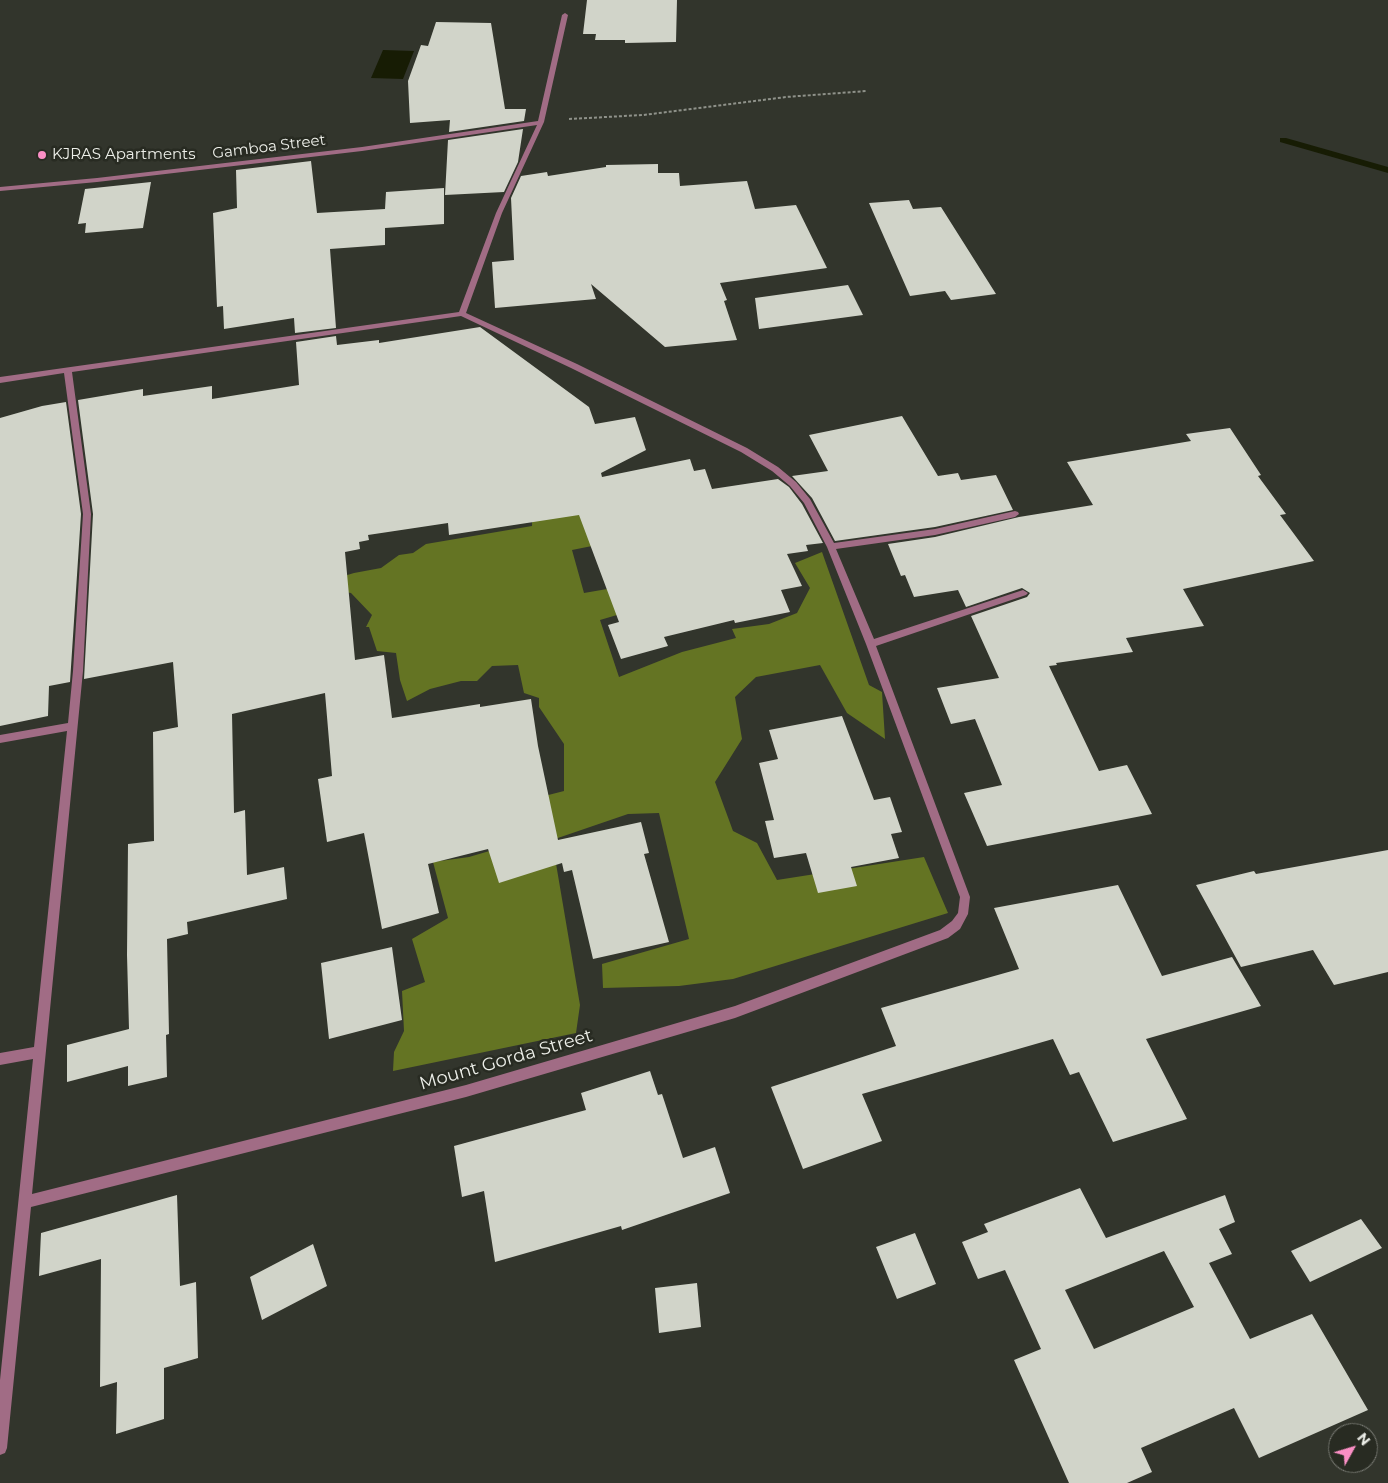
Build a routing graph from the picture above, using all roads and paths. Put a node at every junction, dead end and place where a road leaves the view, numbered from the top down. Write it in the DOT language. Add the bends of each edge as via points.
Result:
graph roads {
  1 [pos="565,15"];
  2 [pos="866,91"];
  3 [pos="540,122"];
  4 [pos="0,189"];
  5 [pos="462,314"];
  6 [pos="68,371"];
  7 [pos="0,380"];
  8 [pos="1015,514"];
  9 [pos="831,547"];
  10 [pos="1023,593"];
  11 [pos="871,644"];
  12 [pos="72,726"];
  13 [pos="0,739"];
  14 [pos="38,1052"];
  15 [pos="0,1059"];
  16 [pos="25,1202"];
  17 [pos="0,1448"];
  1 -- 3 [label="street"];
  2 -- 3 [label="path" via="786,96 643,115"];
  3 -- 4 [label="street, Gamboa Street" via="362,149"];
  3 -- 5 [label="street" via="499,213"];
  5 -- 6 [label="street"];
  5 -- 9 [label="street" via="744,450 775,469 807,501"];
  6 -- 7 [label="street"];
  6 -- 12 [label="street" via="86,514"];
  8 -- 9 [label="street" via="934,532"];
  9 -- 11 [label="street"];
  10 -- 11 [label="street"];
  11 -- 16 [label="street, Mount Gorda Street" via="965,897 963,914 956,925 944,934 735,1012 466,1091"];
  12 -- 13 [label="street"];
  12 -- 14 [label="street"];
  14 -- 15 [label="street"];
  14 -- 16 [label="street"];
  16 -- 17 [label="street"];
}
